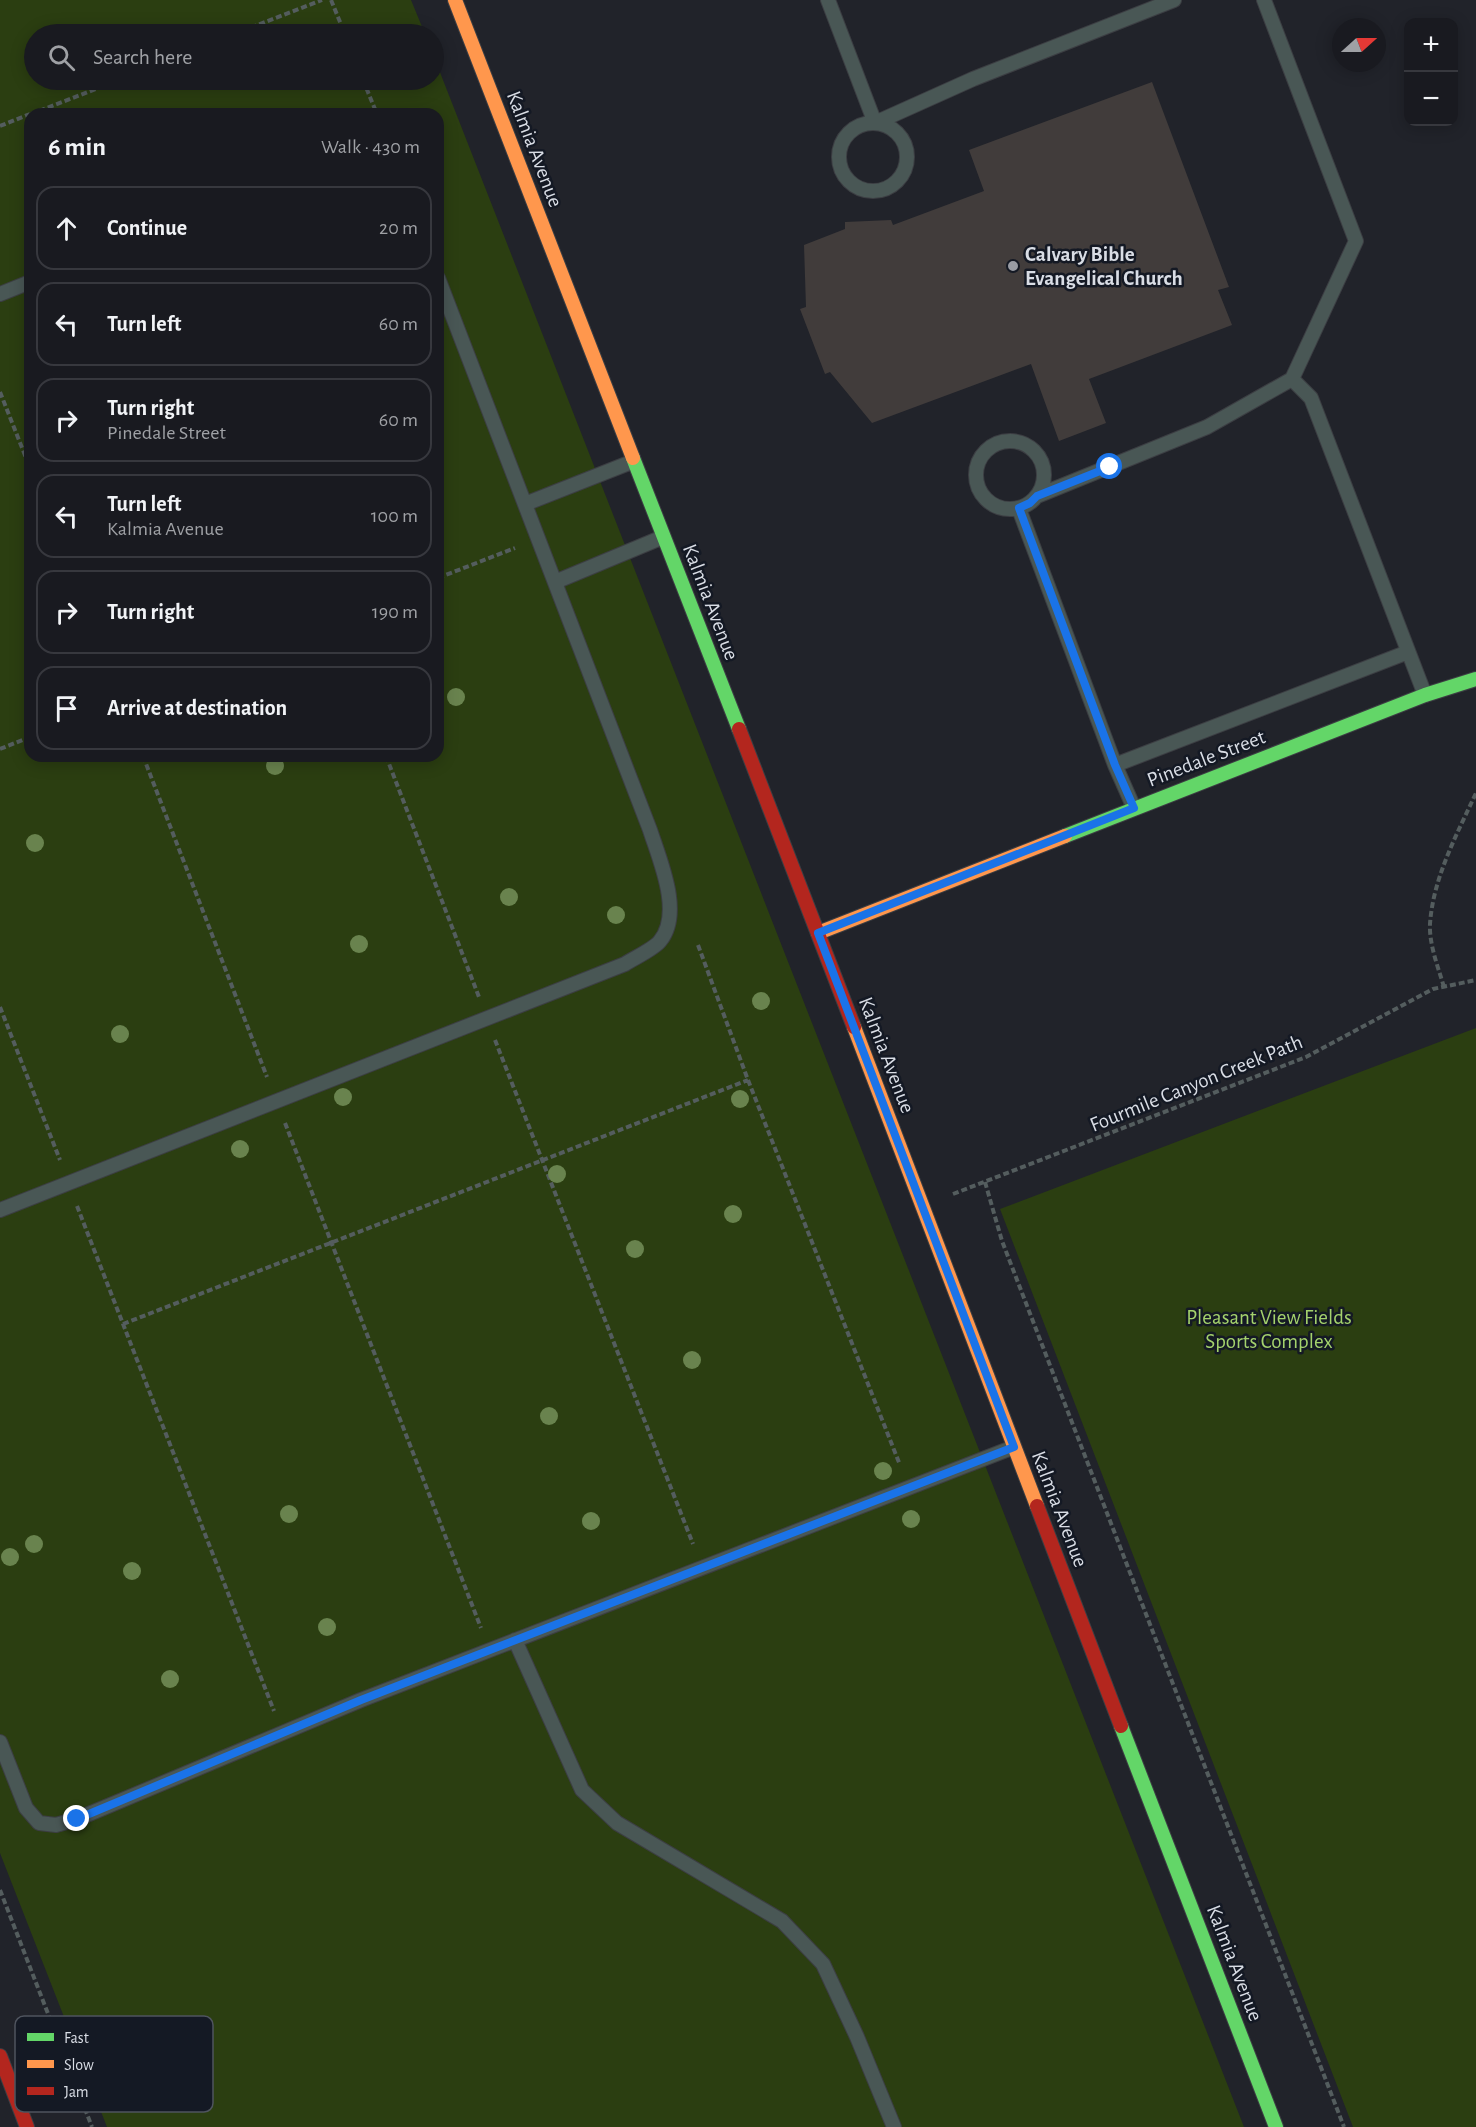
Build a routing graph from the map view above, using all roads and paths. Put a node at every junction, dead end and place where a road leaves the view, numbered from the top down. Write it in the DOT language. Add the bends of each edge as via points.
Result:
graph roads {
  1 [pos="322,0"];
  2 [pos="331,0"];
  3 [pos="455,0"];
  4 [pos="828,0"];
  5 [pos="1174,0"];
  6 [pos="1264,0"];
  7 [pos="260,24"];
  8 [pos="341,24"];
  9 [pos="93,90"];
  10 [pos="367,90"];
  11 [pos="47,108"];
  12 [pos="375,108"];
  13 [pos="24,117"];
  14 [pos="874,123"];
  15 [pos="0,126"];
  16 [pos="24,284"];
  17 [pos="0,294"];
  18 [pos="444,294"];
  19 [pos="1292,379"];
  20 [pos="0,392"];
  21 [pos="24,453"];
  22 [pos="633,461"];
  23 [pos="1037,496"];
  24 [pos="525,504"];
  25 [pos="1019,508"];
  26 [pos="663,537"];
  27 [pos="538,539"];
  28 [pos="444,576"];
  29 [pos="555,582"];
  30 [pos="1408,652"];
  31 [pos="1476,679"];
  32 [pos="1425,695"];
  33 [pos="24,739"];
  34 [pos="0,749"];
  35 [pos="145,762"];
  36 [pos="388,762"];
  37 [pos="1115,765"];
  38 [pos="1476,793"];
  39 [pos="1134,808"];
  40 [pos="818,933"];
  41 [pos="698,945"];
  42 [pos="1476,980"];
  43 [pos="1444,987"];
  44 [pos="0,1007"];
  45 [pos="487,1018"];
  46 [pos="748,1080"];
  47 [pos="277,1101"];
  48 [pos="542,1161"];
  49 [pos="985,1182"];
  50 [pos="69,1184"];
  51 [pos="922,1207"];
  52 [pos="0,1210"];
  53 [pos="331,1241"];
  54 [pos="123,1324"];
  55 [pos="1014,1447"];
  56 [pos="908,1486"];
  57 [pos="702,1567"];
  58 [pos="515,1640"];
  59 [pos="489,1650"];
  60 [pos="282,1732"];
  61 [pos="0,1742"];
  62 [pos="0,1890"];
  63 [pos="49,2016"];
  64 [pos="0,2056"];
  65 [pos="15,2095"];
  66 [pos="21,2112"];
  67 [pos="86,2112"];
  68 [pos="1274,2126"];
  69 [pos="27,2127"];
  70 [pos="92,2127"];
  71 [pos="894,2127"];
  72 [pos="1344,2127"];
  1 -- 7 [label="path"];
  2 -- 8 [label="path"];
  3 -- 22 [label="main road, Kalmia Avenue"];
  4 -- 14 [label="lane"];
  5 -- 14 [label="lane" via="973,79"];
  6 -- 19 [label="lane" via="1356,241"];
  9 -- 11 [label="path"];
  10 -- 12 [label="path"];
  13 -- 15 [label="path"];
  14 -- 14 [label="lane" via="851,131 839,153 844,175 861,189 873,191 893,185 900,178 907,156 899,134 889,126"];
  16 -- 17 [label="lane"];
  18 -- 24 [label="lane"];
  19 -- 23 [label="lane" via="1207,427"];
  19 -- 30 [label="lane" via="1311,398"];
  20 -- 21 [label="path"];
  22 -- 24 [label="lane"];
  22 -- 26 [label="main road, Kalmia Avenue"];
  23 -- 25 [label="lane"];
  23 -- 25 [label="lane" via="1044,475 1036,452 1011,441 988,449 980,458 977,471 981,493 998,507"];
  24 -- 27 [label="lane"];
  25 -- 37 [label="lane"];
  26 -- 29 [label="lane"];
  26 -- 40 [label="main road, Kalmia Avenue"];
  27 -- 28 [label="path"];
  27 -- 29 [label="lane"];
  29 -- 45 [label="lane" via="650,830 665,873 672,914 660,941 625,964"];
  30 -- 32 [label="lane"];
  30 -- 37 [label="lane"];
  31 -- 32 [label="main road, Pinedale Street"];
  32 -- 39 [label="main road, Pinedale Street"];
  33 -- 34 [label="path"];
  35 -- 47 [label="path"];
  36 -- 45 [label="path"];
  37 -- 39 [label="lane"];
  38 -- 43 [label="path" via="1437,885 1430,925"];
  39 -- 40 [label="main road, Pinedale Street"];
  40 -- 51 [label="main road, Kalmia Avenue"];
  41 -- 46 [label="path"];
  42 -- 43 [label="path, Fourmile Canyon Creek Path"];
  43 -- 49 [label="path, Fourmile Canyon Creek Path" via="1433,989 1306,1057"];
  44 -- 50 [label="path"];
  45 -- 47 [label="lane"];
  45 -- 48 [label="path"];
  46 -- 48 [label="path"];
  46 -- 56 [label="path"];
  47 -- 50 [label="lane"];
  47 -- 53 [label="path"];
  48 -- 53 [label="path"];
  48 -- 57 [label="path"];
  49 -- 51 [label="path, Fourmile Canyon Creek Path"];
  49 -- 72 [label="path" via="1002,1241"];
  50 -- 52 [label="lane"];
  50 -- 54 [label="path"];
  51 -- 55 [label="main road, Kalmia Avenue"];
  53 -- 54 [label="path"];
  53 -- 59 [label="path"];
  54 -- 60 [label="path"];
  55 -- 56 [label="lane"];
  55 -- 68 [label="main road, Kalmia Avenue"];
  56 -- 57 [label="lane"];
  57 -- 58 [label="lane"];
  58 -- 59 [label="lane"];
  58 -- 71 [label="lane" via="582,1790 617,1823 782,1921 823,1964"];
  59 -- 60 [label="lane"];
  60 -- 61 [label="lane" via="56,1825 39,1823 26,1808"];
  62 -- 63 [label="path"];
  64 -- 65 [label="main road"];
  66 -- 69 [label="main road"];
  67 -- 70 [label="path"];
}
